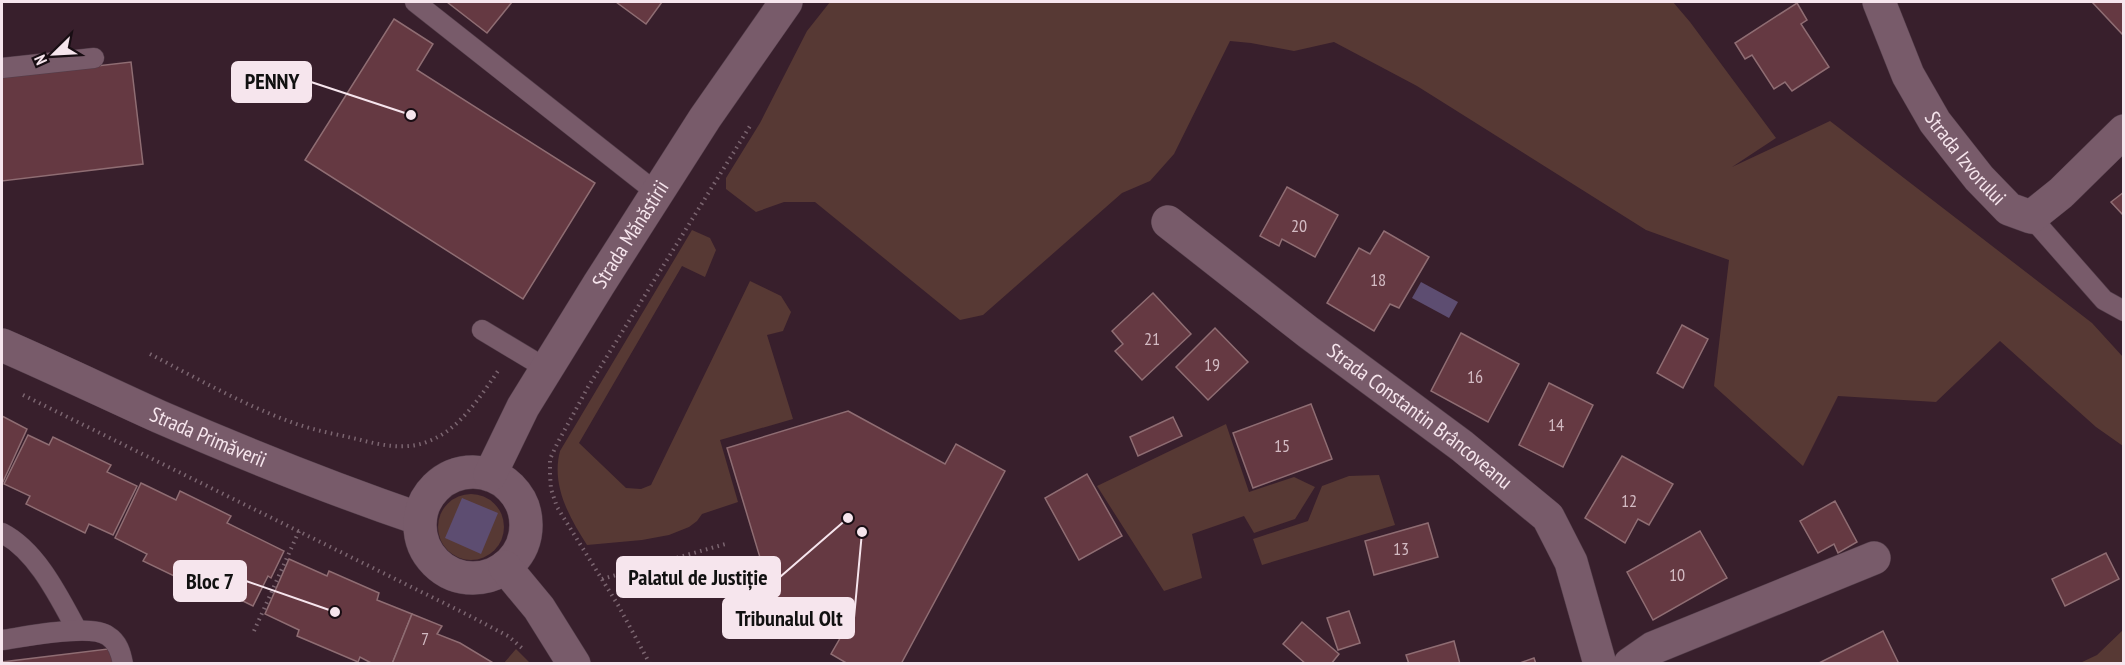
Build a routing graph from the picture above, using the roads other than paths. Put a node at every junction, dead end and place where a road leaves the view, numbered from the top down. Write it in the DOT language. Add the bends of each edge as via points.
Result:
graph roads {
  1 [pos="415,2"];
  2 [pos="786,2"];
  3 [pos="1879,2"];
  4 [pos="94,58"];
  5 [pos="2,68"];
  6 [pos="2124,131"];
  7 [pos="657,193"];
  8 [pos="2031,216"];
  9 [pos="1168,222"];
  10 [pos="2124,311"];
  11 [pos="482,330"];
  12 [pos="2,345"];
  13 [pos="547,369"];
  14 [pos="490,475"];
  15 [pos="420,519"];
  16 [pos="2,533"];
  17 [pos="1874,558"];
  18 [pos="505,567"];
  19 [pos="77,630"];
  20 [pos="2,640"];
  21 [pos="123,663"];
  22 [pos="574,663"];
  23 [pos="1600,663"];
  24 [pos="1630,663"];
  1 -- 7 [label="lane"];
  2 -- 7 [label="street, Strada Mănăstirii"];
  3 -- 8 [label="street, Strada Izvorului" via="1908,75 1935,122 2008,209"];
  4 -- 5 [label="lane"];
  6 -- 8 [label="street, Strada Izvorului" via="2061,193"];
  7 -- 13 [label="street, Strada Mănăstirii"];
  8 -- 10 [label="lane" via="2104,300"];
  9 -- 23 [label="street, Strada Constantin Brâncoveanu" via="1462,446 1548,517 1571,562"];
  11 -- 13 [label="lane"];
  12 -- 15 [label="street, Strada Primăverii" via="290,471"];
  13 -- 14 [label="street, Strada Mănăstirii" via="523,407"];
  14 -- 15 [label="street" via="475,472 445,480 424,504"];
  14 -- 18 [label="street" via="516,495 526,525 524,541"];
  15 -- 18 [label="street" via="425,550 447,572 477,579"];
  16 -- 19 [label="lane" via="12,538 48,577"];
  17 -- 24 [label="street" via="1653,648"];
  18 -- 22 [label="street" via="539,608"];
  19 -- 20 [label="lane"];
  19 -- 21 [label="lane" via="108,635 120,649"];
}
